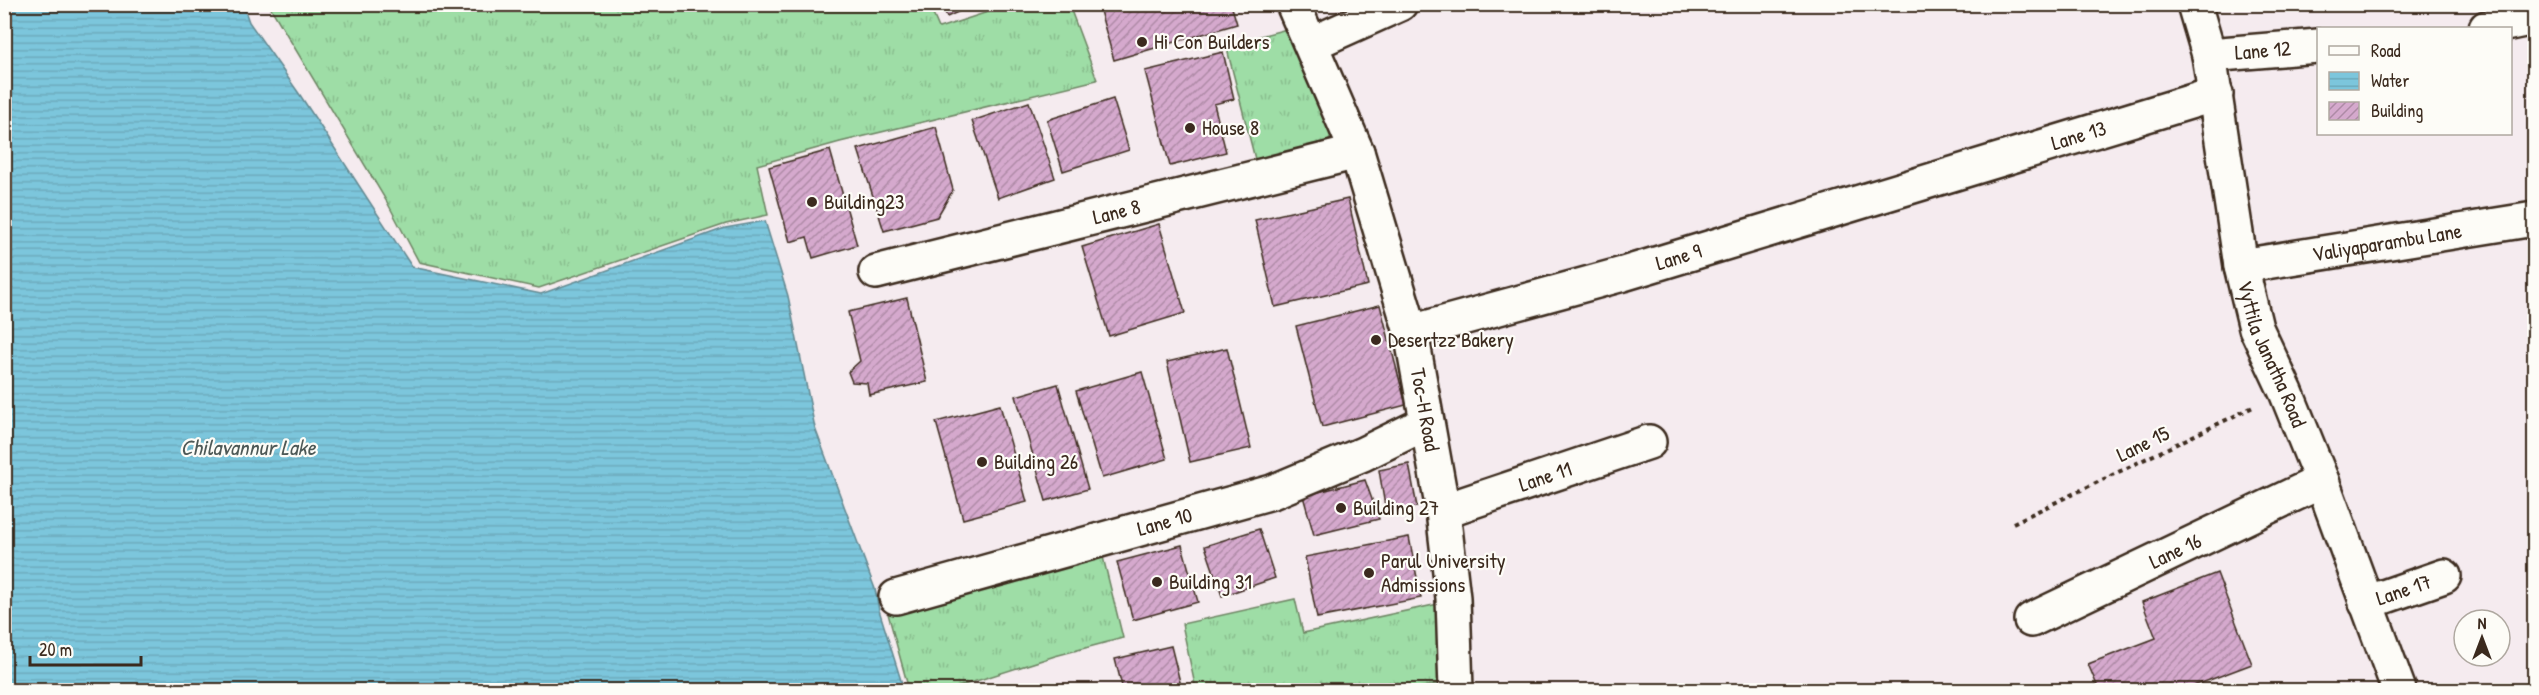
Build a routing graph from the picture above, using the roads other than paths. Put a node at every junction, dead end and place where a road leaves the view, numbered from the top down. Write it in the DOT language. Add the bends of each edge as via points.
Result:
graph roads {
  1 [pos="1293,4"];
  2 [pos="1400,4"];
  3 [pos="2194,4"];
  4 [pos="2535,18"];
  5 [pos="2491,27"];
  6 [pos="1311,44"];
  7 [pos="2317,46"];
  8 [pos="2209,55"];
  9 [pos="2216,94"];
  10 [pos="1357,152"];
  11 [pos="1942,177"];
  12 [pos="2535,219"];
  13 [pos="2241,266"];
  14 [pos="876,272"];
  15 [pos="1411,332"];
  16 [pos="1426,423"];
  17 [pos="1649,442"];
  18 [pos="2322,482"];
  19 [pos="1443,511"];
  20 [pos="2444,576"];
  21 [pos="896,597"];
  22 [pos="2366,603"];
  23 [pos="2031,620"];
  24 [pos="1456,690"];
  25 [pos="2399,690"];
  1 -- 6 [label="street, Toc-H Road"];
  2 -- 6 [label="street"];
  3 -- 8 [label="street, Vyttila Janatha Road"];
  4 -- 5 [label="street"];
  6 -- 10 [label="street, Toc-H Road"];
  7 -- 8 [label="street, Lane 12"];
  8 -- 9 [label="street, Vyttila Janatha Road"];
  9 -- 11 [label="street, Lane 13"];
  9 -- 13 [label="street, Vyttila Janatha Road"];
  10 -- 14 [label="street, Lane 8"];
  10 -- 15 [label="street, Toc-H Road"];
  11 -- 15 [label="street, Lane 9" via="1623,274"];
  12 -- 13 [label="street, Valiyaparambu Lane"];
  13 -- 18 [label="street, Vyttila Janatha Road" via="2256,328"];
  15 -- 16 [label="street, Toc-H Road"];
  16 -- 19 [label="street, Toc-H Road"];
  16 -- 21 [label="street, Lane 10" via="1272,492"];
  17 -- 19 [label="street, Lane 11"];
  18 -- 22 [label="street, Vyttila Janatha Road"];
  18 -- 23 [label="street, Lane 16"];
  19 -- 24 [label="street, Toc-H Road" via="1453,598"];
  20 -- 22 [label="street, Lane 17"];
  22 -- 25 [label="street, Vyttila Janatha Road"];
}
